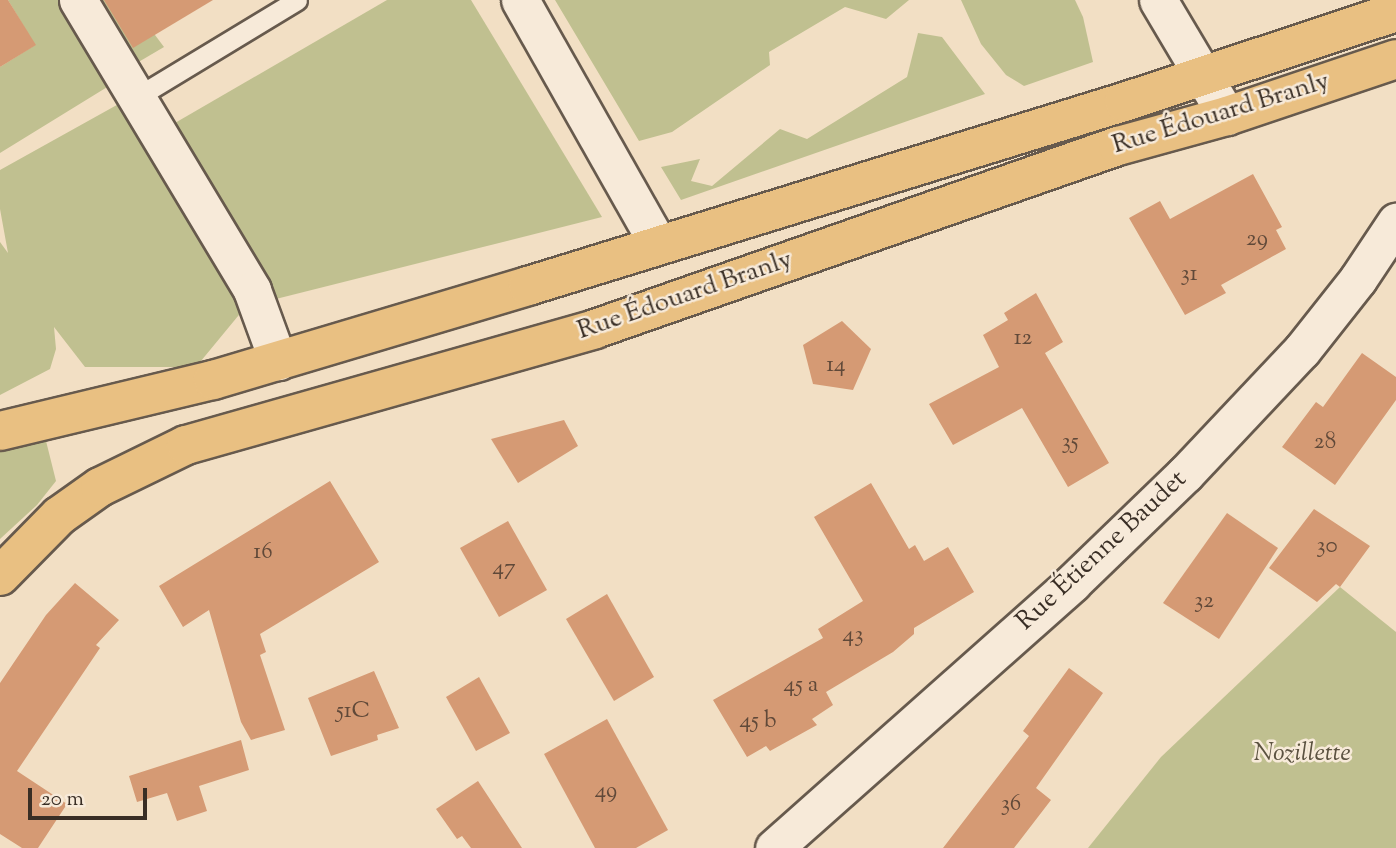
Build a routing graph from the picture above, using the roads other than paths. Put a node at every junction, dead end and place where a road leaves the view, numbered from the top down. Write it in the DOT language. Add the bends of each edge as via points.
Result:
graph roads {
  1 [pos="78,0"];
  2 [pos="297,0"];
  3 [pos="520,0"];
  4 [pos="1158,0"];
  5 [pos="1396,12"];
  6 [pos="1396,59"];
  7 [pos="1203,75"];
  8 [pos="137,97"];
  9 [pos="1227,116"];
  10 [pos="1396,222"];
  11 [pos="658,244"];
  12 [pos="278,361"];
  13 [pos="0,431"];
  14 [pos="0,576"];
  15 [pos="774,848"];
  1 -- 8 [label="street"];
  2 -- 8 [label="lane"];
  3 -- 11 [label="street"];
  4 -- 7 [label="street"];
  5 -- 7 [label="main road, Rue Édouard Branly"];
  6 -- 9 [label="main road, Rue Édouard Branly"];
  7 -- 9 [label="street"];
  7 -- 11 [label="main road, Rue Édouard Branly"];
  8 -- 12 [label="street" via="252,289"];
  9 -- 14 [label="main road, Rue Édouard Branly" via="1118,146 595,329 186,445 100,487 59,516"];
  10 -- 15 [label="street, Rue Étienne Baudet" via="1302,350 1185,474 1072,583"];
  11 -- 12 [label="main road, Rue Édouard Branly"];
  12 -- 13 [label="main road, Rue Édouard Branly"];
}
